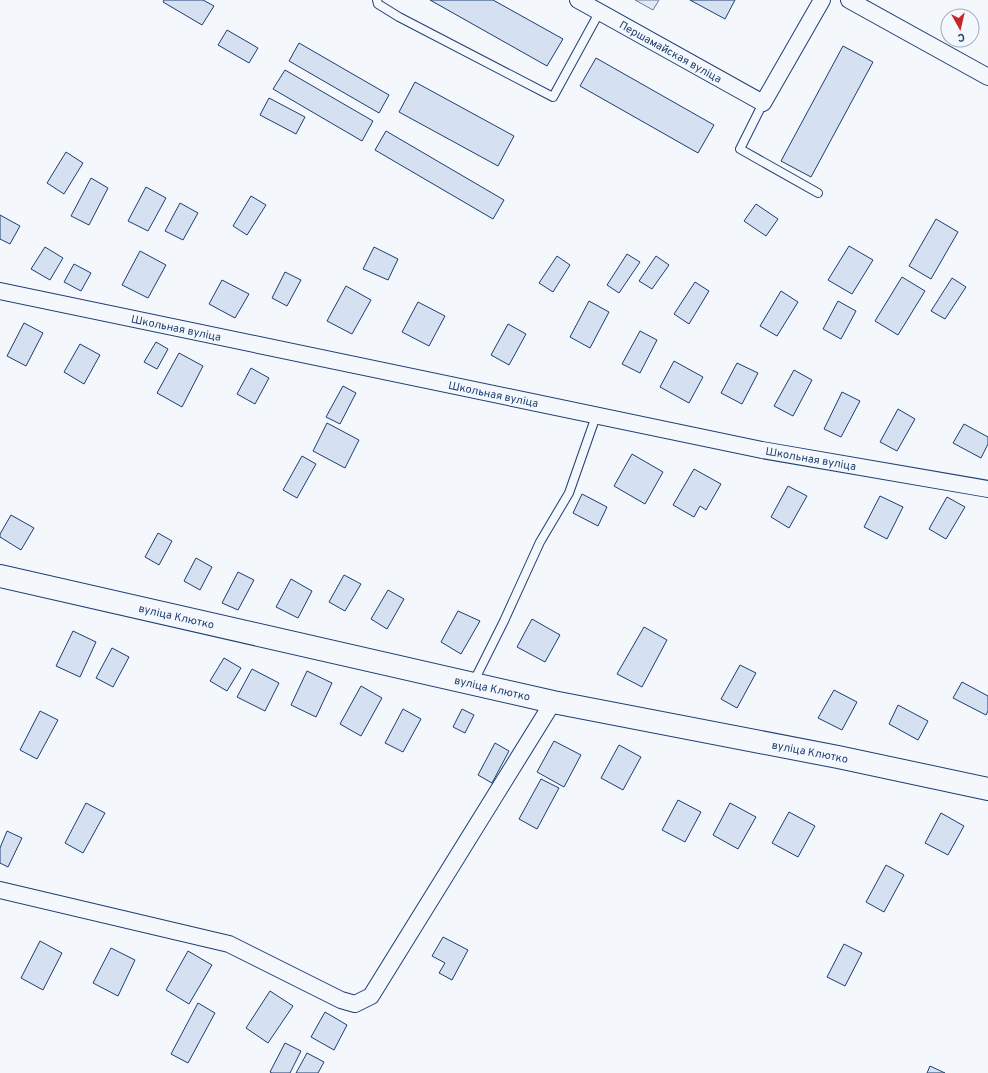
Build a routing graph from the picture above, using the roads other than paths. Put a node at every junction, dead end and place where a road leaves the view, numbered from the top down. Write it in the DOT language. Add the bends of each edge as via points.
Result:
graph roads {
  1 [pos="376,0"];
  2 [pos="578,0"];
  3 [pos="822,0"];
  4 [pos="849,0"];
  5 [pos="600,11"];
  6 [pos="988,78"];
  7 [pos="763,103"];
  8 [pos="818,193"];
  9 [pos="0,291"];
  10 [pos="596,416"];
  11 [pos="988,489"];
  12 [pos="0,576"];
  13 [pos="473,683"];
  14 [pos="554,702"];
  15 [pos="988,789"];
  16 [pos="0,890"];
  1 -- 5 [label="lane" via="378,4 399,17 553,97"];
  2 -- 5 [label="street, Першамайская вуліца"];
  3 -- 7 [label="street"];
  4 -- 6 [label="street"];
  5 -- 7 [label="street, Першамайская вуліца"];
  7 -- 8 [label="lane" via="740,149"];
  9 -- 10 [label="street, Школьная вуліца"];
  10 -- 11 [label="street, Школьная вуліца" via="762,450"];
  10 -- 13 [label="lane" via="570,493 540,542"];
  12 -- 13 [label="street, вуліца Клютко"];
  13 -- 14 [label="street, вуліца Клютко"];
  14 -- 15 [label="street, вуліца Клютко"];
  14 -- 16 [label="street" via="371,996 355,1004 341,1000 229,944"];
}
